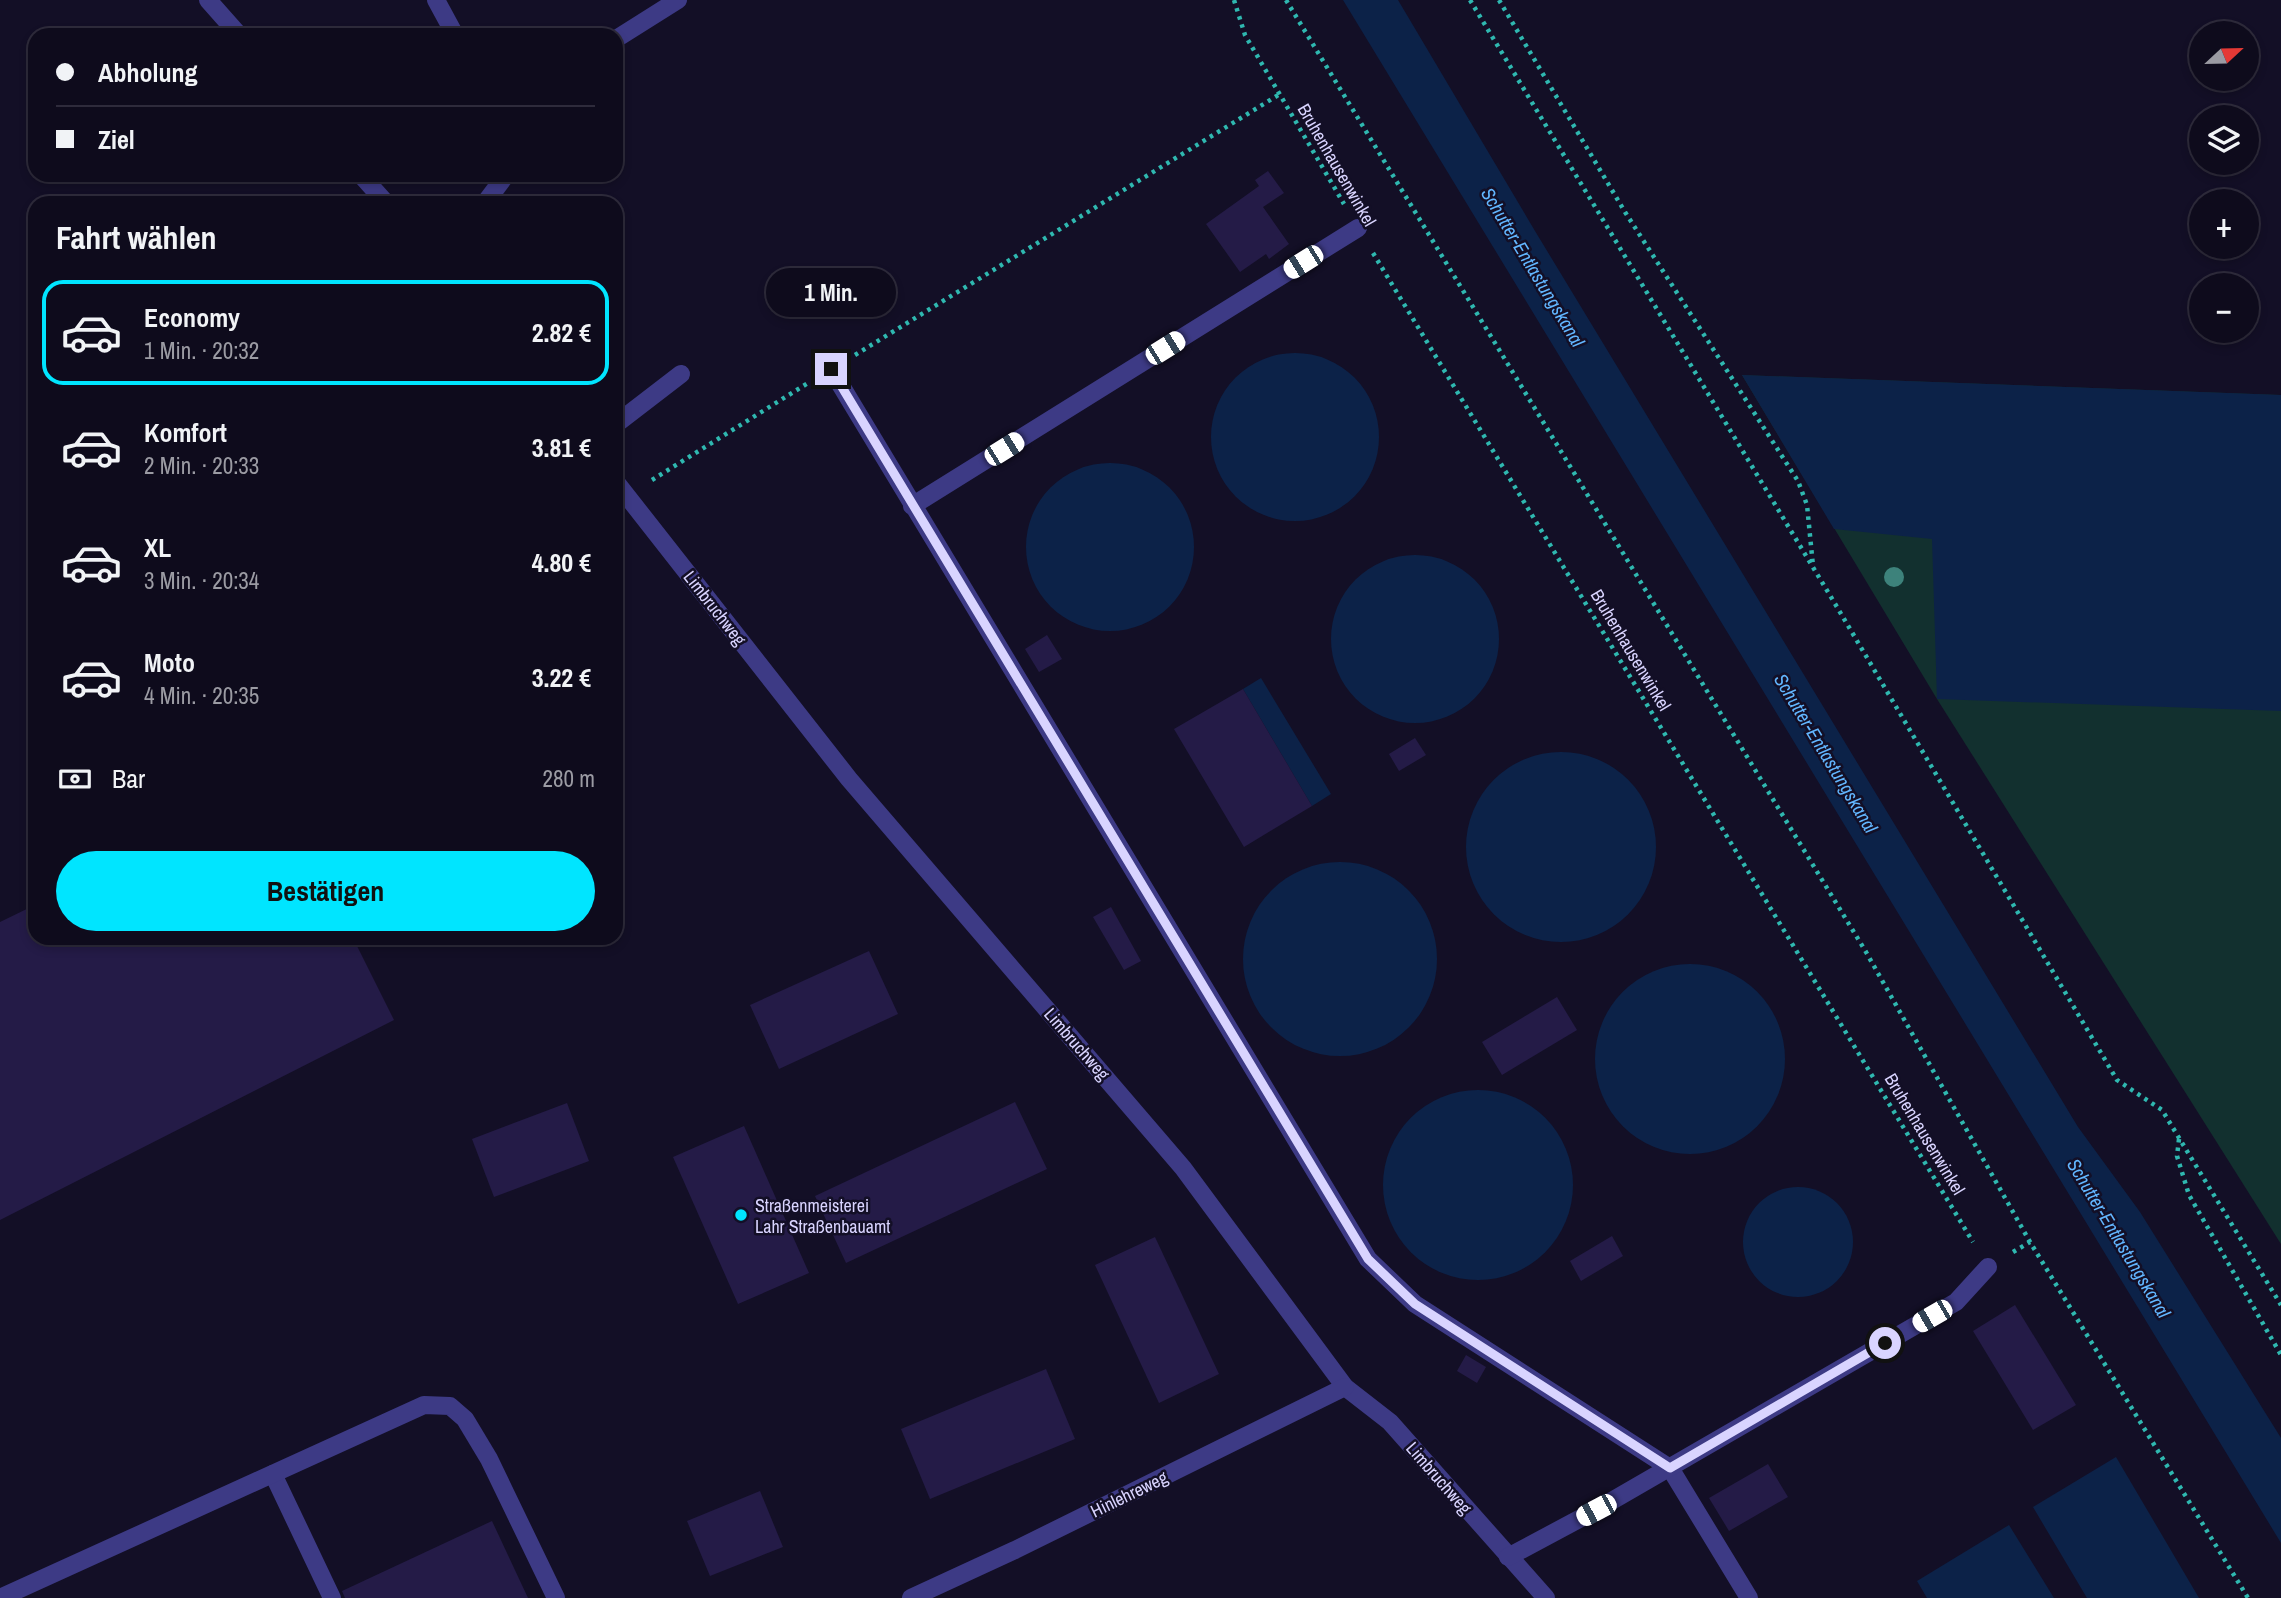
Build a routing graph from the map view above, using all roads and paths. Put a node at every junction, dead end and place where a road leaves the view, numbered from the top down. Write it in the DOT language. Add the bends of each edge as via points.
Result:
graph roads {
  1 [pos="208,0"];
  2 [pos="436,0"];
  3 [pos="678,0"];
  4 [pos="1234,0"];
  5 [pos="1286,0"];
  6 [pos="1470,0"];
  7 [pos="1499,0"];
  8 [pos="233,28"];
  9 [pos="451,28"];
  10 [pos="623,34"];
  11 [pos="1280,94"];
  12 [pos="367,182"];
  13 [pos="380,196"];
  14 [pos="1358,228"];
  15 [pos="831,369"];
  16 [pos="681,374"];
  17 [pos="623,419"];
  18 [pos="623,488"];
  19 [pos="623,490"];
  20 [pos="912,506"];
  21 [pos="1813,569"];
  22 [pos="2179,1139"];
  23 [pos="2030,1242"];
  24 [pos="1988,1267"];
  25 [pos="2281,1305"];
  26 [pos="2281,1354"];
  27 [pos="1345,1387"];
  28 [pos="1670,1468"];
  29 [pos="273,1474"];
  30 [pos="1508,1557"];
  31 [pos="0,1598"];
  32 [pos="332,1598"];
  33 [pos="556,1598"];
  34 [pos="911,1598"];
  35 [pos="1546,1598"];
  36 [pos="1749,1598"];
  37 [pos="2248,1598"];
  1 -- 8 [label="street"];
  2 -- 9 [label="street"];
  3 -- 10 [label="street"];
  4 -- 11 [label="path, Bruhenhausenwinkel" via="1245,35"];
  5 -- 23 [label="path" via="1866,952"];
  6 -- 21 [label="path"];
  7 -- 21 [label="path" via="1625,212 1798,481 1807,505"];
  11 -- 14 [label="path, Bruhenhausenwinkel"];
  11 -- 15 [label="path"];
  12 -- 13 [label="street"];
  14 -- 20 [label="street"];
  14 -- 24 [label="path, Bruhenhausenwinkel"];
  15 -- 18 [label="path"];
  15 -- 20 [label="street"];
  16 -- 17 [label="street"];
  19 -- 27 [label="street, Limbruchweg" via="849,779 1183,1168"];
  20 -- 28 [label="street" via="1368,1259 1415,1304"];
  21 -- 22 [label="path" via="2118,1080 2162,1110"];
  22 -- 25 [label="path"];
  22 -- 26 [label="path" via="2177,1156 2189,1195"];
  23 -- 24 [label="path"];
  23 -- 37 [label="path"];
  24 -- 28 [label="street" via="1956,1302"];
  27 -- 30 [label="street, Limbruchweg" via="1390,1422"];
  27 -- 34 [label="street, Hinlehreweg"];
  28 -- 30 [label="street"];
  28 -- 36 [label="street"];
  29 -- 31 [label="street"];
  29 -- 32 [label="street"];
  29 -- 33 [label="street" via="424,1405 450,1406 465,1419 489,1459"];
  30 -- 35 [label="street, Limbruchweg"];
}
